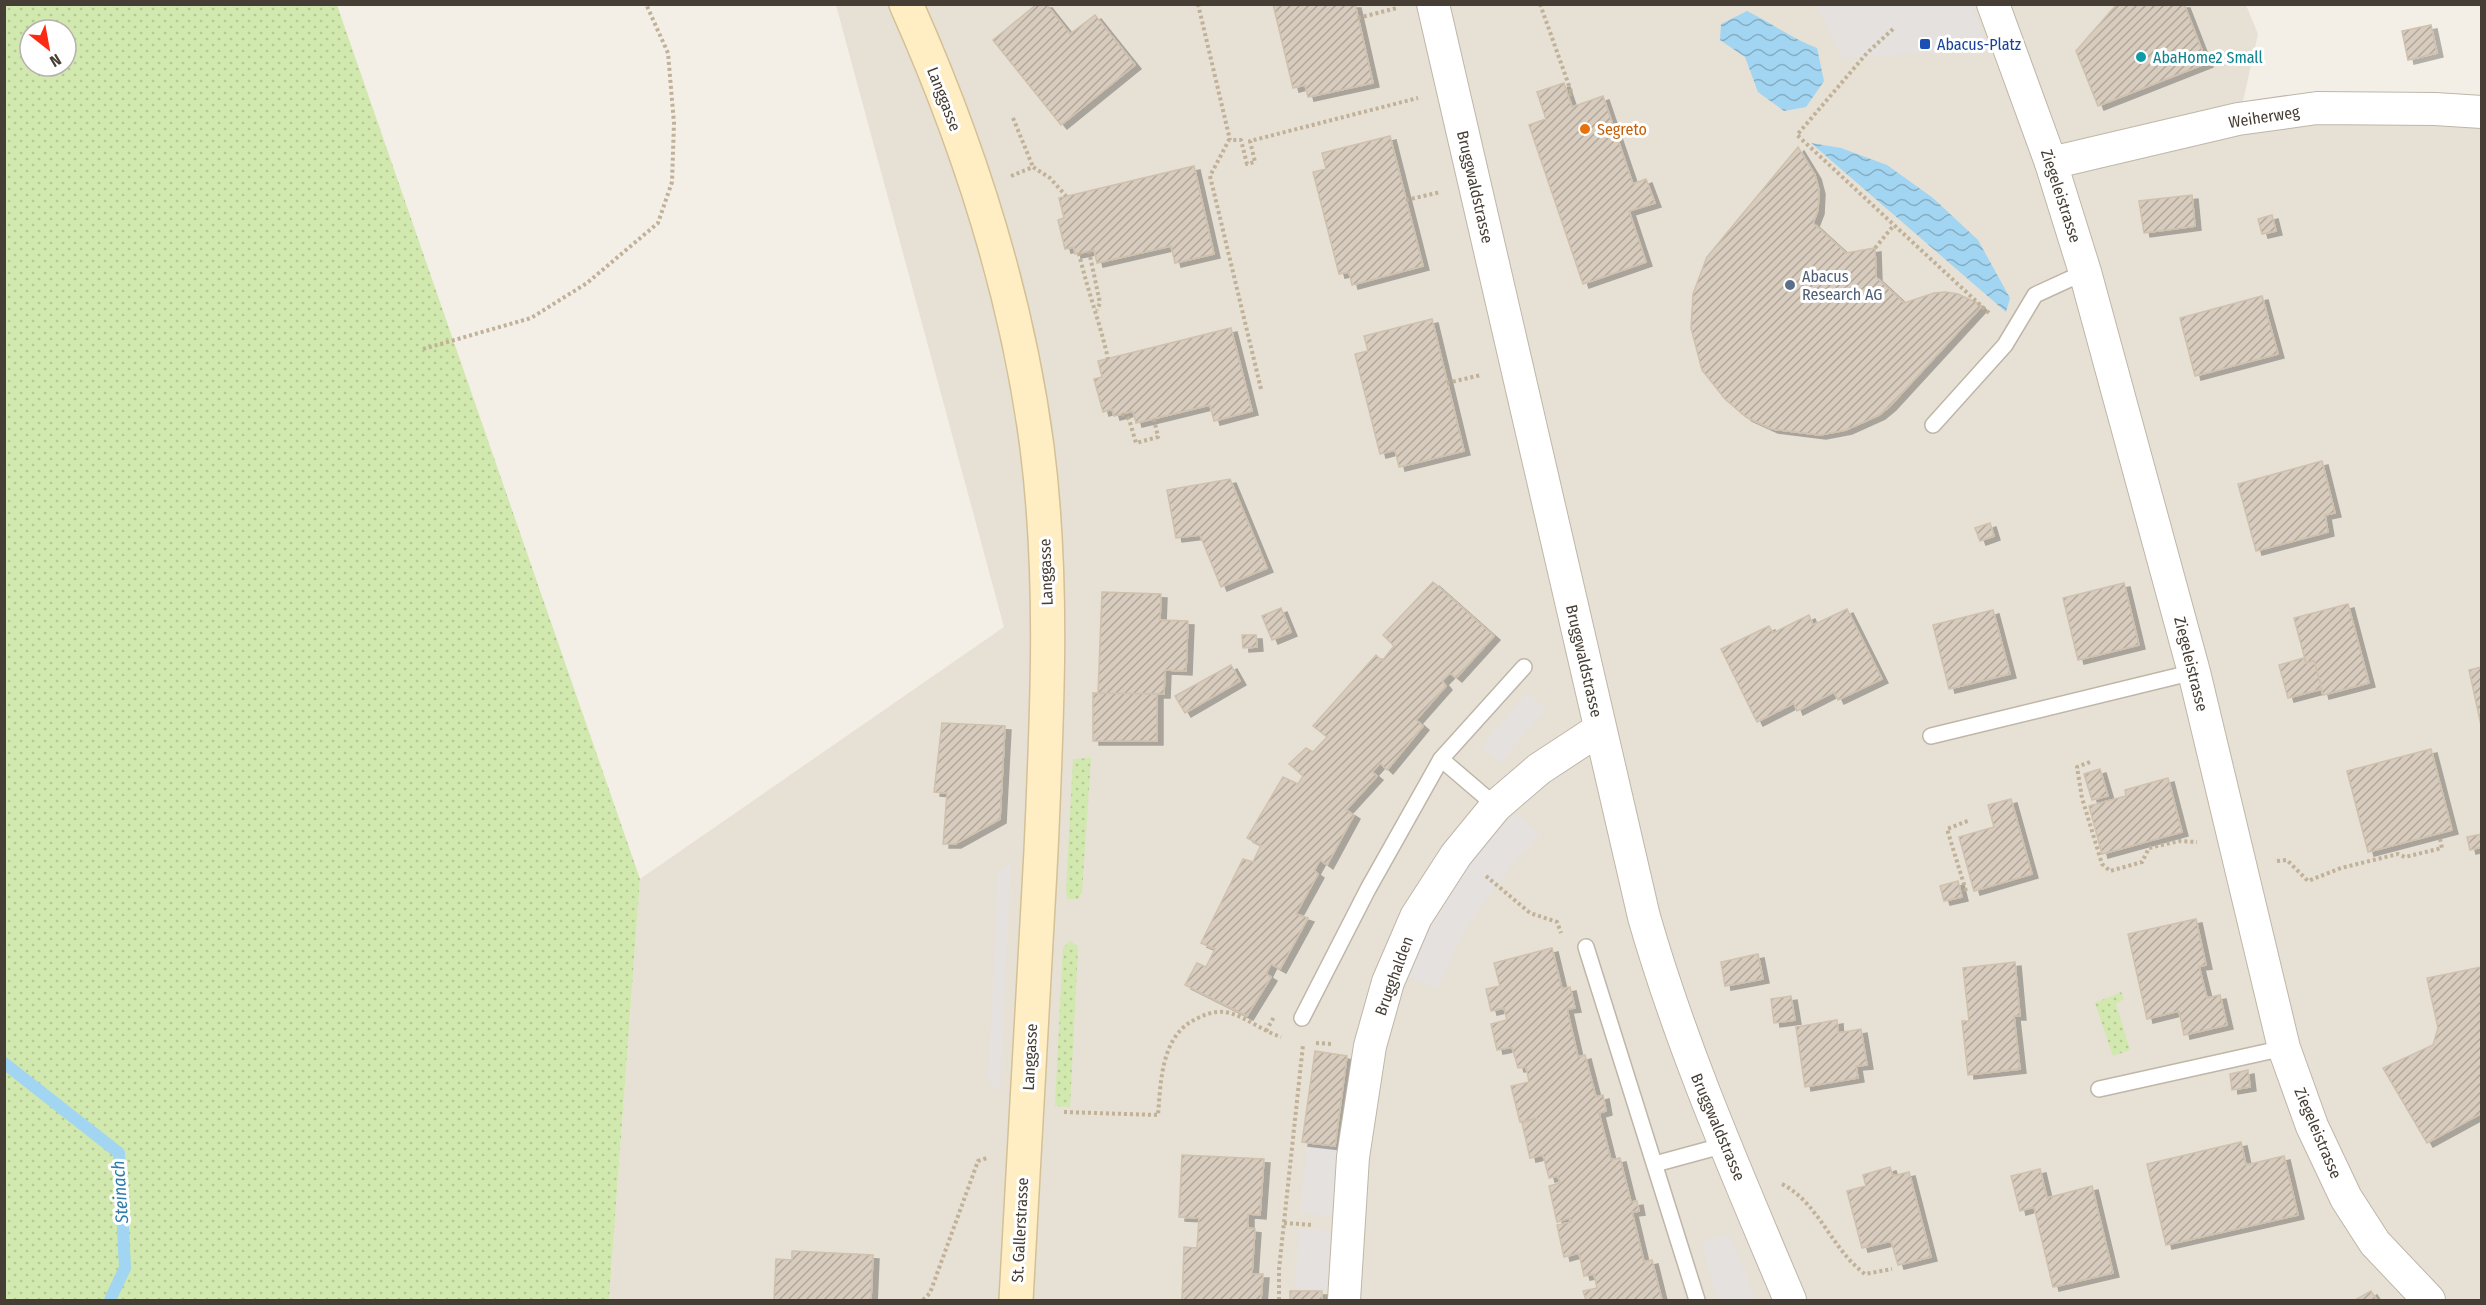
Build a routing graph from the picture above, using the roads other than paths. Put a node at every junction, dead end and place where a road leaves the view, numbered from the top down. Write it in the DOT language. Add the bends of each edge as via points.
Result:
graph roads {
  1 [pos="906,4"];
  2 [pos="1433,4"];
  3 [pos="1994,4"];
  4 [pos="2481,112"];
  5 [pos="2050,164"];
  6 [pos="2085,272"];
  7 [pos="1934,425"];
  8 [pos="1524,667"];
  9 [pos="2194,672"];
  10 [pos="1600,729"];
  11 [pos="1931,736"];
  12 [pos="1442,759"];
  13 [pos="1496,806"];
  14 [pos="1586,947"];
  15 [pos="1302,1018"];
  16 [pos="2284,1048"];
  17 [pos="2099,1089"];
  18 [pos="1725,1144"];
  19 [pos="1024,1159"];
  20 [pos="1655,1164"];
  21 [pos="1016,1300"];
  22 [pos="1344,1300"];
  23 [pos="1697,1300"];
  24 [pos="1790,1300"];
  25 [pos="2429,1300"];
  1 -- 19 [label="main road, Langgasse" via="962,146 998,254 1022,357 1037,447 1046,542 1049,647"];
  2 -- 10 [label="street, Bruggwaldstrasse"];
  3 -- 5 [label="street, Ziegeleistrasse"];
  4 -- 5 [label="street, Weiherweg" via="2317,108 2238,120"];
  5 -- 6 [label="street, Ziegeleistrasse"];
  6 -- 7 [label="lane" via="2035,295 2012,334"];
  6 -- 9 [label="street, Ziegeleistrasse"];
  8 -- 12 [label="lane"];
  9 -- 11 [label="lane"];
  9 -- 16 [label="street, Ziegeleistrasse"];
  10 -- 13 [label="street, Brugghalden" via="1539,769"];
  10 -- 18 [label="street, Bruggwaldstrasse" via="1665,990"];
  12 -- 13 [label="lane"];
  12 -- 15 [label="lane" via="1368,889"];
  13 -- 22 [label="street, Brugghalden" via="1456,855 1416,917 1388,982 1370,1046 1353,1157"];
  14 -- 20 [label="lane"];
  16 -- 17 [label="lane"];
  16 -- 25 [label="street, Ziegeleistrasse" via="2312,1126 2346,1198 2375,1243"];
  18 -- 20 [label="lane"];
  18 -- 24 [label="street, Bruggwaldstrasse"];
  19 -- 21 [label="main road, St. Gallerstrasse"];
  20 -- 23 [label="lane"];
}
